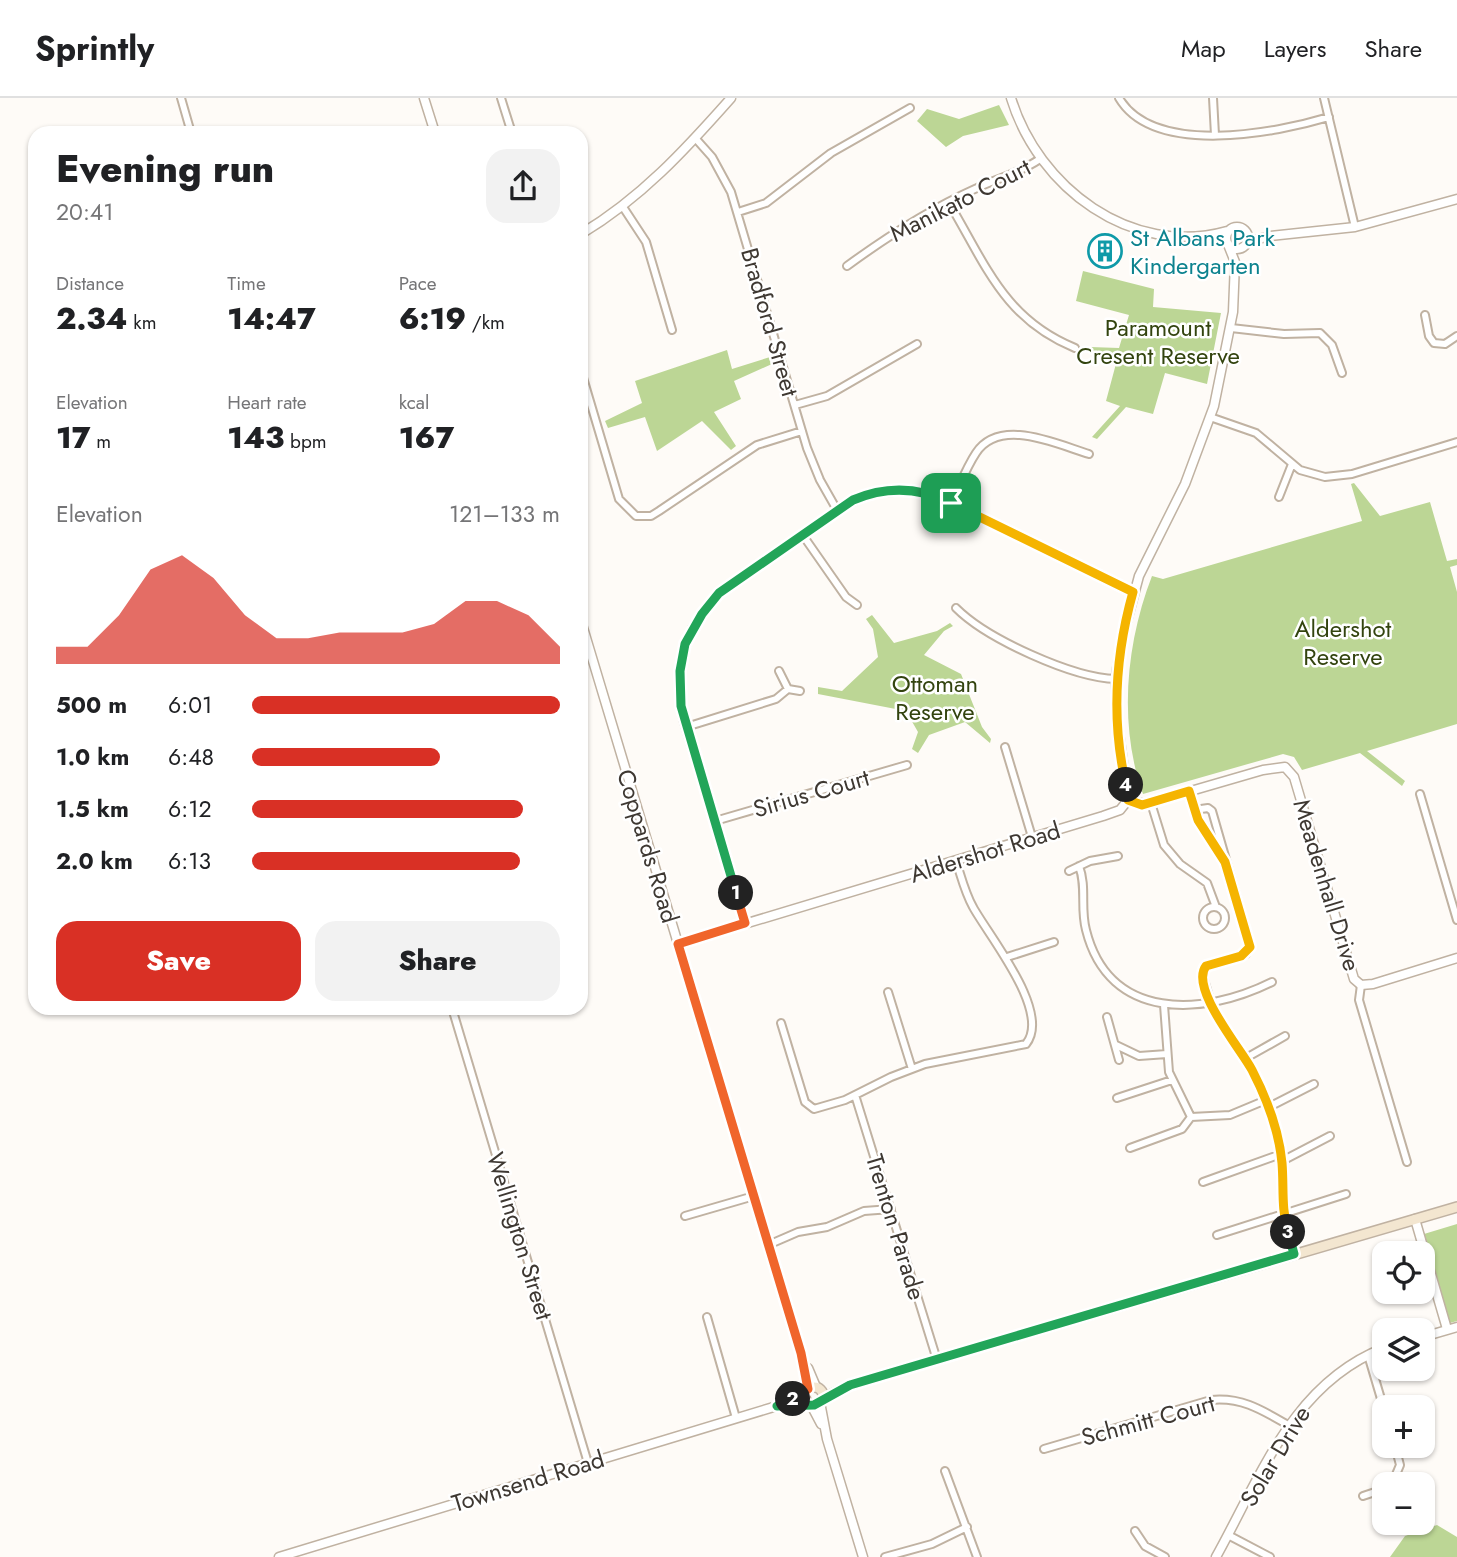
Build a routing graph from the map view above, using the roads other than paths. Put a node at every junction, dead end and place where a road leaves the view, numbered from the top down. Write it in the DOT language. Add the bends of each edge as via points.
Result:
graph roads {
  1 [pos="181,98"];
  2 [pos="424,98"];
  3 [pos="501,98"];
  4 [pos="731,98"];
  5 [pos="1011,98"];
  6 [pos="1119,98"];
  7 [pos="1213,98"];
  8 [pos="1324,98"];
  9 [pos="911,108"];
  10 [pos="1329,117"];
  11 [pos="189,126"];
  12 [pos="433,126"];
  13 [pos="510,126"];
  14 [pos="1215,135"];
  15 [pos="696,139"];
  16 [pos="1040,159"];
  17 [pos="1457,199"];
  18 [pos="948,203"];
  19 [pos="623,207"];
  20 [pos="738,212"];
  21 [pos="1355,227"];
  22 [pos="588,230"];
  23 [pos="1245,230"];
  24 [pos="1227,231"];
  25 [pos="1205,236"];
  26 [pos="1270,236"];
  27 [pos="1245,245"];
  28 [pos="1228,246"];
  29 [pos="847,266"];
  30 [pos="1234,272"];
  31 [pos="1425,315"];
  32 [pos="1231,328"];
  33 [pos="673,330"];
  34 [pos="1457,336"];
  35 [pos="917,344"];
  36 [pos="1075,348"];
  37 [pos="1342,373"];
  38 [pos="588,395"];
  39 [pos="795,405"];
  40 [pos="1210,418"];
  41 [pos="802,431"];
  42 [pos="1457,442"];
  43 [pos="1088,454"];
  44 [pos="1292,464"];
  45 [pos="1279,497"];
  46 [pos="951,503"];
  47 [pos="837,510"];
  48 [pos="802,534"];
  49 [pos="1133,592"];
  50 [pos="857,605"];
  51 [pos="956,608"];
  52 [pos="588,644"];
  53 [pos="779,671"];
  54 [pos="1116,679"];
  55 [pos="788,689"];
  56 [pos="800,691"];
  57 [pos="686,727"];
  58 [pos="1005,747"];
  59 [pos="907,765"];
  60 [pos="1189,791"];
  61 [pos="1420,794"];
  62 [pos="1128,800"];
  63 [pos="1151,803"];
  64 [pos="1195,810"];
  65 [pos="715,821"];
  66 [pos="1219,836"];
  67 [pos="1032,838"];
  68 [pos="1210,839"];
  69 [pos="1118,856"];
  70 [pos="956,861"];
  71 [pos="1225,862"];
  72 [pos="1079,866"];
  73 [pos="1069,871"];
  74 [pos="1216,907"];
  75 [pos="1457,920"];
  76 [pos="745,923"];
  77 [pos="1054,942"];
  78 [pos="678,944"];
  79 [pos="1007,957"];
  80 [pos="1457,958"];
  81 [pos="1272,982"];
  82 [pos="1362,985"];
  83 [pos="887,992"];
  84 [pos="1210,1004"];
  85 [pos="1164,1005"];
  86 [pos="454,1015"];
  87 [pos="1107,1017"];
  88 [pos="781,1023"];
  89 [pos="1285,1036"];
  90 [pos="1116,1045"];
  91 [pos="1167,1054"];
  92 [pos="1246,1058"];
  93 [pos="1119,1060"];
  94 [pos="912,1069"];
  95 [pos="1172,1080"];
  96 [pos="1314,1084"];
  97 [pos="855,1095"];
  98 [pos="1116,1098"];
  99 [pos="1268,1104"];
  100 [pos="1191,1117"];
  101 [pos="1330,1136"];
  102 [pos="1130,1148"];
  103 [pos="1281,1157"];
  104 [pos="1407,1162"];
  105 [pos="1203,1182"];
  106 [pos="1346,1194"];
  107 [pos="754,1196"];
  108 [pos="1457,1207"];
  109 [pos="891,1209"];
  110 [pos="1282,1212"];
  111 [pos="685,1216"];
  112 [pos="1415,1219"];
  113 [pos="1217,1235"];
  114 [pos="768,1245"];
  115 [pos="1294,1254"];
  116 [pos="707,1317"];
  117 [pos="1457,1326"];
  118 [pos="1447,1329"];
  119 [pos="1435,1333"];
  120 [pos="1372,1353"];
  121 [pos="1368,1355"];
  122 [pos="937,1360"];
  123 [pos="850,1385"];
  124 [pos="812,1389"];
  125 [pos="1380,1395"];
  126 [pos="816,1402"];
  127 [pos="777,1406"];
  128 [pos="736,1418"];
  129 [pos="1288,1425"];
  130 [pos="1044,1449"];
  131 [pos="588,1463"];
  132 [pos="945,1471"];
  133 [pos="1372,1493"];
  134 [pos="1363,1496"];
  135 [pos="967,1527"];
  136 [pos="1135,1531"];
  137 [pos="1228,1535"];
  138 [pos="279,1557"];
  139 [pos="863,1557"];
  140 [pos="885,1557"];
  141 [pos="977,1557"];
  142 [pos="1165,1557"];
  143 [pos="1216,1557"];
  144 [pos="1270,1557"];
  1 -- 11 [label="street"];
  2 -- 12 [label="street"];
  3 -- 13 [label="street"];
  4 -- 15 [label="street"];
  5 -- 16 [label="street" via="1023,132"];
  6 -- 14 [label="street" via="1136,117 1154,127"];
  7 -- 14 [label="street"];
  8 -- 10 [label="street"];
  9 -- 20 [label="street" via="831,153 766,203"];
  10 -- 14 [label="street" via="1292,128"];
  10 -- 21 [label="street"];
  15 -- 19 [label="street"];
  15 -- 20 [label="street, Bradford Street" via="712,157"];
  16 -- 18 [label="street, Manikato Court" via="1017,174"];
  16 -- 25 [label="street" via="1076,197 1106,216 1142,230"];
  17 -- 21 [label="street"];
  18 -- 29 [label="street, Manikato Court" via="897,230"];
  18 -- 36 [label="street" via="1015,310 1045,334"];
  19 -- 22 [label="street"];
  19 -- 33 [label="street" via="646,242"];
  20 -- 39 [label="street, Bradford Street"];
  21 -- 26 [label="street"];
  23 -- 24 [label="street"];
  23 -- 26 [label="street"];
  23 -- 27 [label="street"];
  24 -- 25 [label="street"];
  24 -- 28 [label="street"];
  25 -- 28 [label="street"];
  26 -- 27 [label="street"];
  27 -- 28 [label="street"];
  27 -- 30 [label="street"];
  28 -- 30 [label="street"];
  30 -- 32 [label="street"];
  31 -- 34 [label="street" via="1434,343 1445,344"];
  32 -- 37 [label="street" via="1320,333 1332,345"];
  32 -- 40 [label="street"];
  35 -- 39 [label="street" via="827,396"];
  38 -- 41 [label="street" via="619,499 636,516 651,516 757,445"];
  39 -- 41 [label="street, Bradford Street"];
  40 -- 44 [label="street" via="1268,439"];
  40 -- 49 [label="street" via="1185,484"];
  41 -- 47 [label="street, Bradford Street" via="813,465"];
  42 -- 44 [label="street" via="1338,477 1312,475"];
  43 -- 46 [label="street" via="1016,435 995,436 976,453"];
  44 -- 45 [label="street"];
  46 -- 47 [label="street" via="901,489 863,496"];
  46 -- 49 [label="street"];
  47 -- 48 [label="street"];
  48 -- 50 [label="street" via="846,597"];
  48 -- 57 [label="street" via="719,593 692,628 680,671"];
  49 -- 54 [label="street"];
  51 -- 54 [label="street" via="976,626 1072,672"];
  52 -- 78 [label="street, Coppards Road"];
  53 -- 55 [label="street"];
  54 -- 62 [label="street" via="1119,748"];
  55 -- 56 [label="street"];
  55 -- 57 [label="street" via="776,699"];
  57 -- 65 [label="street"];
  58 -- 67 [label="street"];
  59 -- 65 [label="street, Sirius Court"];
  60 -- 63 [label="street"];
  60 -- 64 [label="street"];
  60 -- 82 [label="street, Meadenhall Drive" via="1272,767 1288,769 1294,776 1350,970"];
  61 -- 75 [label="street"];
  62 -- 63 [label="street"];
  62 -- 67 [label="street, Aldershot Road" via="1112,813"];
  63 -- 74 [label="street" via="1164,845 1180,864 1208,883"];
  64 -- 66 [label="street" via="1210,809"];
  64 -- 68 [label="street"];
  65 -- 76 [label="street"];
  66 -- 68 [label="street"];
  66 -- 71 [label="street"];
  67 -- 70 [label="street, Aldershot Road"];
  68 -- 71 [label="street"];
  69 -- 72 [label="street"];
  70 -- 76 [label="street, Aldershot Road"];
  70 -- 79 [label="street" via="973,907"];
  71 -- 84 [label="street" via="1250,947 1246,954 1203,969"];
  72 -- 73 [label="street"];
  72 -- 85 [label="street" via="1085,928 1100,963 1132,993"];
  76 -- 78 [label="street, Aldershot Road"];
  77 -- 79 [label="street"];
  78 -- 107 [label="street, Coppards Road"];
  79 -- 94 [label="street" via="1030,1016 1032,1033 1026,1044"];
  80 -- 82 [label="street, Meadenhall Drive"];
  81 -- 84 [label="street"];
  82 -- 104 [label="street" via="1359,1000"];
  83 -- 94 [label="street"];
  84 -- 85 [label="street"];
  84 -- 92 [label="street"];
  85 -- 91 [label="street"];
  86 -- 131 [label="street, Wellington Street"];
  87 -- 90 [label="street"];
  88 -- 97 [label="street" via="809,1107"];
  89 -- 92 [label="street"];
  90 -- 91 [label="street" via="1139,1056"];
  90 -- 93 [label="street"];
  91 -- 95 [label="street"];
  92 -- 99 [label="street"];
  94 -- 97 [label="street"];
  95 -- 98 [label="street"];
  95 -- 100 [label="street"];
  96 -- 99 [label="street"];
  97 -- 109 [label="street, Trenton Parade"];
  99 -- 100 [label="street" via="1230,1115"];
  99 -- 103 [label="street"];
  100 -- 102 [label="street" via="1182,1129"];
  101 -- 103 [label="street"];
  103 -- 105 [label="street"];
  103 -- 110 [label="street"];
  106 -- 110 [label="street"];
  107 -- 111 [label="street"];
  107 -- 114 [label="street, Coppards Road"];
  108 -- 112 [label="main road, Townsend Road"];
  109 -- 114 [label="street" via="863,1211"];
  109 -- 122 [label="street, Trenton Parade"];
  110 -- 113 [label="street"];
  110 -- 115 [label="street"];
  112 -- 115 [label="main road, Townsend Road"];
  112 -- 118 [label="street"];
  114 -- 124 [label="street, Coppards Road"];
  115 -- 122 [label="main road, Townsend Road"];
  116 -- 128 [label="street"];
  117 -- 118 [label="street"];
  118 -- 119 [label="street"];
  120 -- 121 [label="street, Solar Drive"];
  121 -- 125 [label="street"];
  121 -- 129 [label="street, Solar Drive" via="1319,1388"];
  122 -- 123 [label="main road, Townsend Road"];
  123 -- 124 [label="main road, Townsend Road"];
  123 -- 126 [label="main road, Townsend Road"];
  124 -- 126 [label="main road"];
  124 -- 126 [label="main road"];
  124 -- 127 [label="street, Townsend Road"];
  126 -- 127 [label="street, Townsend Road"];
  126 -- 139 [label="street"];
  127 -- 128 [label="street, Townsend Road"];
  128 -- 131 [label="street, Townsend Road"];
  129 -- 130 [label="street, Schmitt Court" via="1232,1398 1211,1400"];
  129 -- 137 [label="street, Solar Drive"];
  131 -- 138 [label="street, Townsend Road"];
  132 -- 135 [label="street"];
  133 -- 134 [label="street"];
  135 -- 140 [label="street" via="932,1544"];
  135 -- 141 [label="street"];
  136 -- 142 [label="street" via="1145,1546"];
  137 -- 143 [label="street, Solar Drive"];
  137 -- 144 [label="street"];
}
